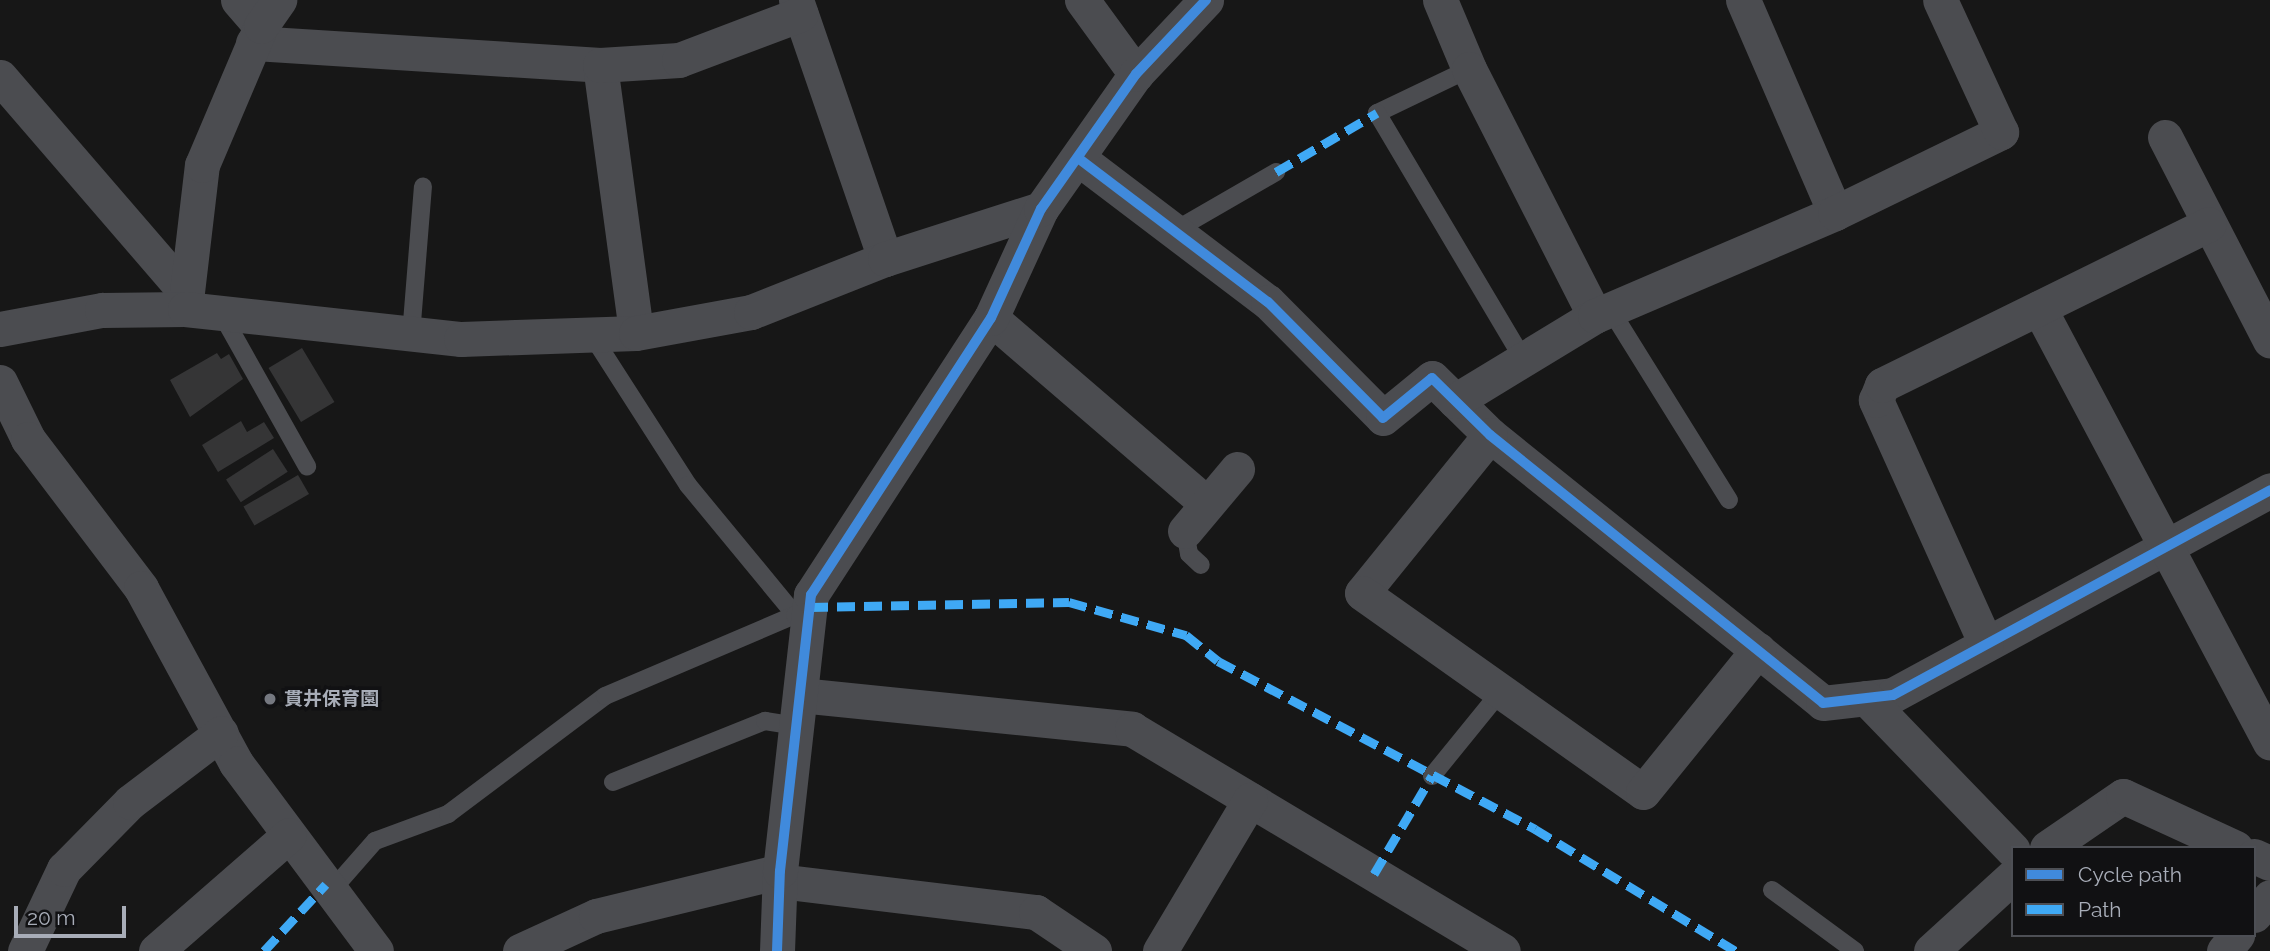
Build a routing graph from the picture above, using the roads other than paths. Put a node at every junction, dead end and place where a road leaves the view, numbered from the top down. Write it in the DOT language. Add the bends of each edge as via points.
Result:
graph roads {
  1 [pos="239,0"];
  2 [pos="1082,0"];
  3 [pos="1206,0"];
  4 [pos="1440,0"];
  5 [pos="1743,0"];
  6 [pos="1940,0"];
  7 [pos="798,7"];
  8 [pos="264,23"];
  9 [pos="600,65"];
  10 [pos="1469,69"];
  11 [pos="1136,74"];
  12 [pos="0,78"];
  13 [pos="2165,137"];
  14 [pos="1078,158"];
  15 [pos="1276,172"];
  16 [pos="424,186"];
  17 [pos="1041,209"];
  18 [pos="1835,213"];
  19 [pos="2209,224"];
  20 [pos="1174,231"];
  21 [pos="886,259"];
  22 [pos="186,301"];
  23 [pos="2039,308"];
  24 [pos="1603,312"];
  25 [pos="221,313"];
  26 [pos="991,318"];
  27 [pos="0,329"];
  28 [pos="636,333"];
  29 [pos="411,335"];
  30 [pos="593,337"];
  31 [pos="2270,340"];
  32 [pos="1523,359"];
  33 [pos="0,382"];
  34 [pos="1455,401"];
  35 [pos="1490,435"];
  36 [pos="307,466"];
  37 [pos="1237,469"];
  38 [pos="2270,490"];
  39 [pos="1729,500"];
  40 [pos="1206,503"];
  41 [pos="1185,531"];
  42 [pos="2168,546"];
  43 [pos="1200,565"];
  44 [pos="802,615"];
  45 [pos="1986,644"];
  46 [pos="1758,650"];
  47 [pos="1501,691"];
  48 [pos="1866,698"];
  49 [pos="798,710"];
  50 [pos="221,733"];
  51 [pos="2270,742"];
  52 [pos="1432,776"];
  53 [pos="613,782"];
  54 [pos="1250,800"];
  55 [pos="289,835"];
  56 [pos="2050,846"];
  57 [pos="2232,846"];
  58 [pos="2011,848"];
  59 [pos="780,876"];
  60 [pos="2011,878"];
  61 [pos="1772,890"];
  62 [pos="331,891"];
  63 [pos="2270,897"];
  64 [pos="2256,913"];
  65 [pos="2235,937"];
  66 [pos="25,951"];
  67 [pos="156,951"];
  68 [pos="376,951"];
  69 [pos="520,951"];
  70 [pos="777,951"];
  71 [pos="1094,951"];
  72 [pos="1160,951"];
  73 [pos="1503,951"];
  74 [pos="1855,951"];
  75 [pos="1931,951"];
  76 [pos="2224,951"];
  1 -- 8 [label="street"];
  2 -- 11 [label="street"];
  3 -- 11 [label="street"];
  4 -- 10 [label="street"];
  5 -- 18 [label="street"];
  6 -- 18 [label="street" via="2000,132"];
  7 -- 9 [label="street" via="679,60"];
  7 -- 21 [label="street"];
  8 -- 9 [label="street"];
  8 -- 22 [label="street" via="202,165"];
  9 -- 28 [label="street"];
  10 -- 24 [label="street"];
  10 -- 32 [label="lane" via="1377,113"];
  11 -- 14 [label="street"];
  12 -- 22 [label="street"];
  13 -- 19 [label="street"];
  14 -- 17 [label="street"];
  14 -- 20 [label="street"];
  15 -- 20 [label="lane"];
  16 -- 29 [label="lane"];
  17 -- 21 [label="street"];
  17 -- 26 [label="street"];
  18 -- 24 [label="street"];
  19 -- 23 [label="street"];
  19 -- 31 [label="street"];
  20 -- 34 [label="street" via="1268,302 1383,418 1432,378"];
  21 -- 28 [label="street" via="751,312"];
  22 -- 25 [label="street"];
  22 -- 27 [label="street" via="102,310"];
  23 -- 42 [label="street"];
  23 -- 45 [label="street" via="1882,385 1876,400"];
  24 -- 32 [label="street"];
  24 -- 39 [label="lane"];
  25 -- 29 [label="street"];
  25 -- 36 [label="lane"];
  26 -- 40 [label="street"];
  26 -- 44 [label="street"];
  28 -- 30 [label="street"];
  29 -- 30 [label="street"];
  30 -- 44 [label="lane" via="688,485"];
  32 -- 34 [label="street"];
  33 -- 50 [label="street" via="28,439 141,588"];
  34 -- 35 [label="street"];
  35 -- 46 [label="street"];
  35 -- 47 [label="street" via="1362,593"];
  37 -- 40 [label="street"];
  38 -- 42 [label="street"];
  40 -- 41 [label="street"];
  41 -- 43 [label="lane" via="1189,554"];
  42 -- 45 [label="street"];
  42 -- 51 [label="street"];
  44 -- 49 [label="street"];
  44 -- 62 [label="lane" via="606,696 447,814 375,841"];
  45 -- 48 [label="street" via="1893,695"];
  46 -- 47 [label="street" via="1643,792"];
  46 -- 48 [label="street" via="1823,702"];
  47 -- 52 [label="lane"];
  48 -- 58 [label="street"];
  49 -- 53 [label="lane"];
  49 -- 54 [label="street" via="1132,729"];
  49 -- 59 [label="street"];
  50 -- 55 [label="street" via="236,763"];
  50 -- 66 [label="street" via="130,802 64,869"];
  54 -- 72 [label="street"];
  54 -- 73 [label="street"];
  55 -- 62 [label="street"];
  55 -- 67 [label="street"];
  56 -- 57 [label="street" via="2123,796"];
  59 -- 69 [label="street" via="596,916"];
  59 -- 70 [label="street"];
  59 -- 71 [label="street" via="1035,912"];
  60 -- 75 [label="street"];
  61 -- 74 [label="lane"];
  62 -- 68 [label="street"];
  63 -- 64 [label="street"];
  65 -- 76 [label="street"];
}
